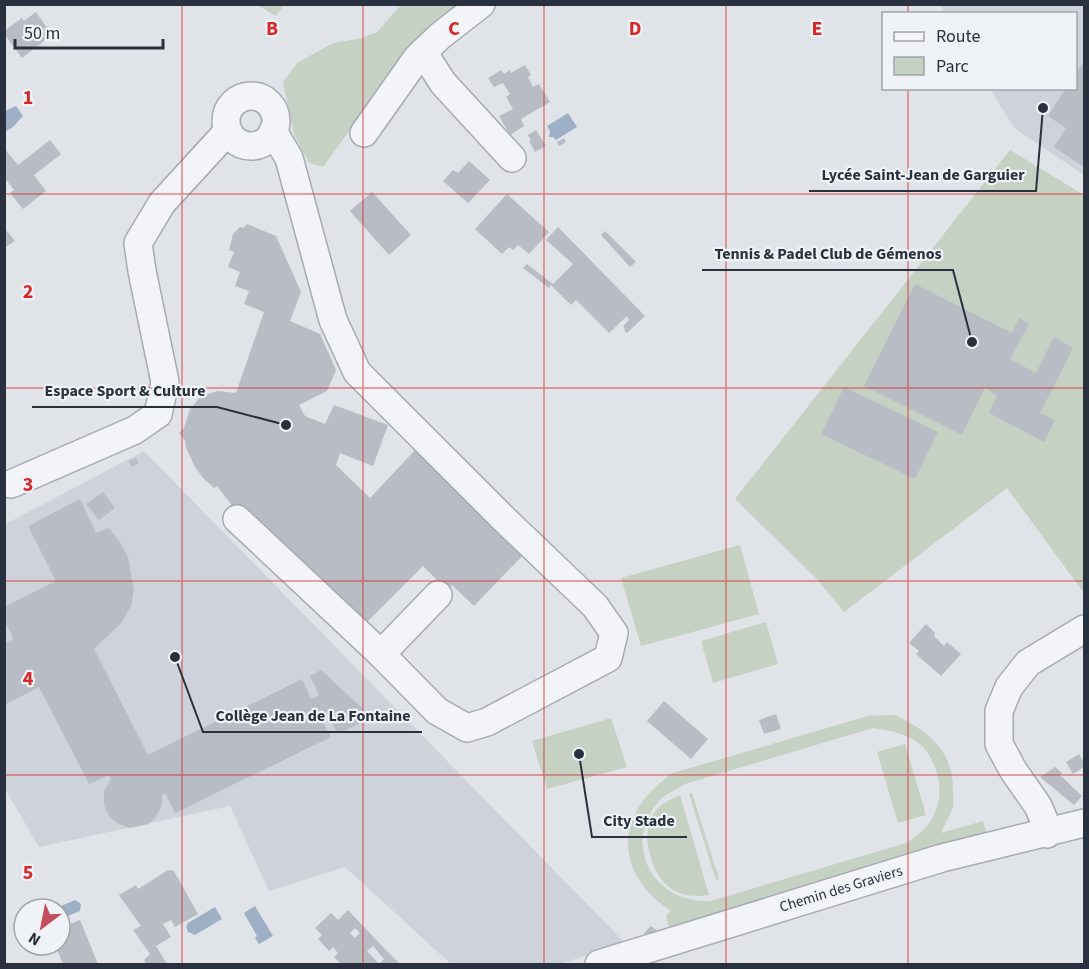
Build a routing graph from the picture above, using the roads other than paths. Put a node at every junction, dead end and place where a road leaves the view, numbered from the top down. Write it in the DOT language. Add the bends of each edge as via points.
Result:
graph roads {
  1 [pos="481,4"];
  2 [pos="423,52"];
  3 [pos="228,131"];
  4 [pos="273,132"];
  5 [pos="364,133"];
  6 [pos="512,158"];
  7 [pos="7,481"];
  8 [pos="237,519"];
  9 [pos="438,595"];
  10 [pos="1084,629"];
  11 [pos="381,654"];
  12 [pos="1084,823"];
  13 [pos="1047,834"];
  14 [pos="599,964"];
  1 -- 2 [label="street"];
  2 -- 5 [label="street"];
  2 -- 6 [label="street" via="443,84"];
  3 -- 4 [label="street" via="250,146 263,142"];
  3 -- 4 [label="street" via="228,111 246,96 259,97 272,107"];
  3 -- 7 [label="street" via="162,203 138,243 165,382 158,414 135,430"];
  4 -- 11 [label="street" via="289,158 333,320 357,372 595,606 614,633 608,658 487,722 467,728 437,711"];
  8 -- 11 [label="street"];
  9 -- 11 [label="street"];
  10 -- 13 [label="street" via="1028,663 1009,687 999,711 999,744 1038,806"];
  12 -- 13 [label="street, Chemin des Graviers"];
  13 -- 14 [label="street, Chemin des Graviers" via="942,858"];
}
